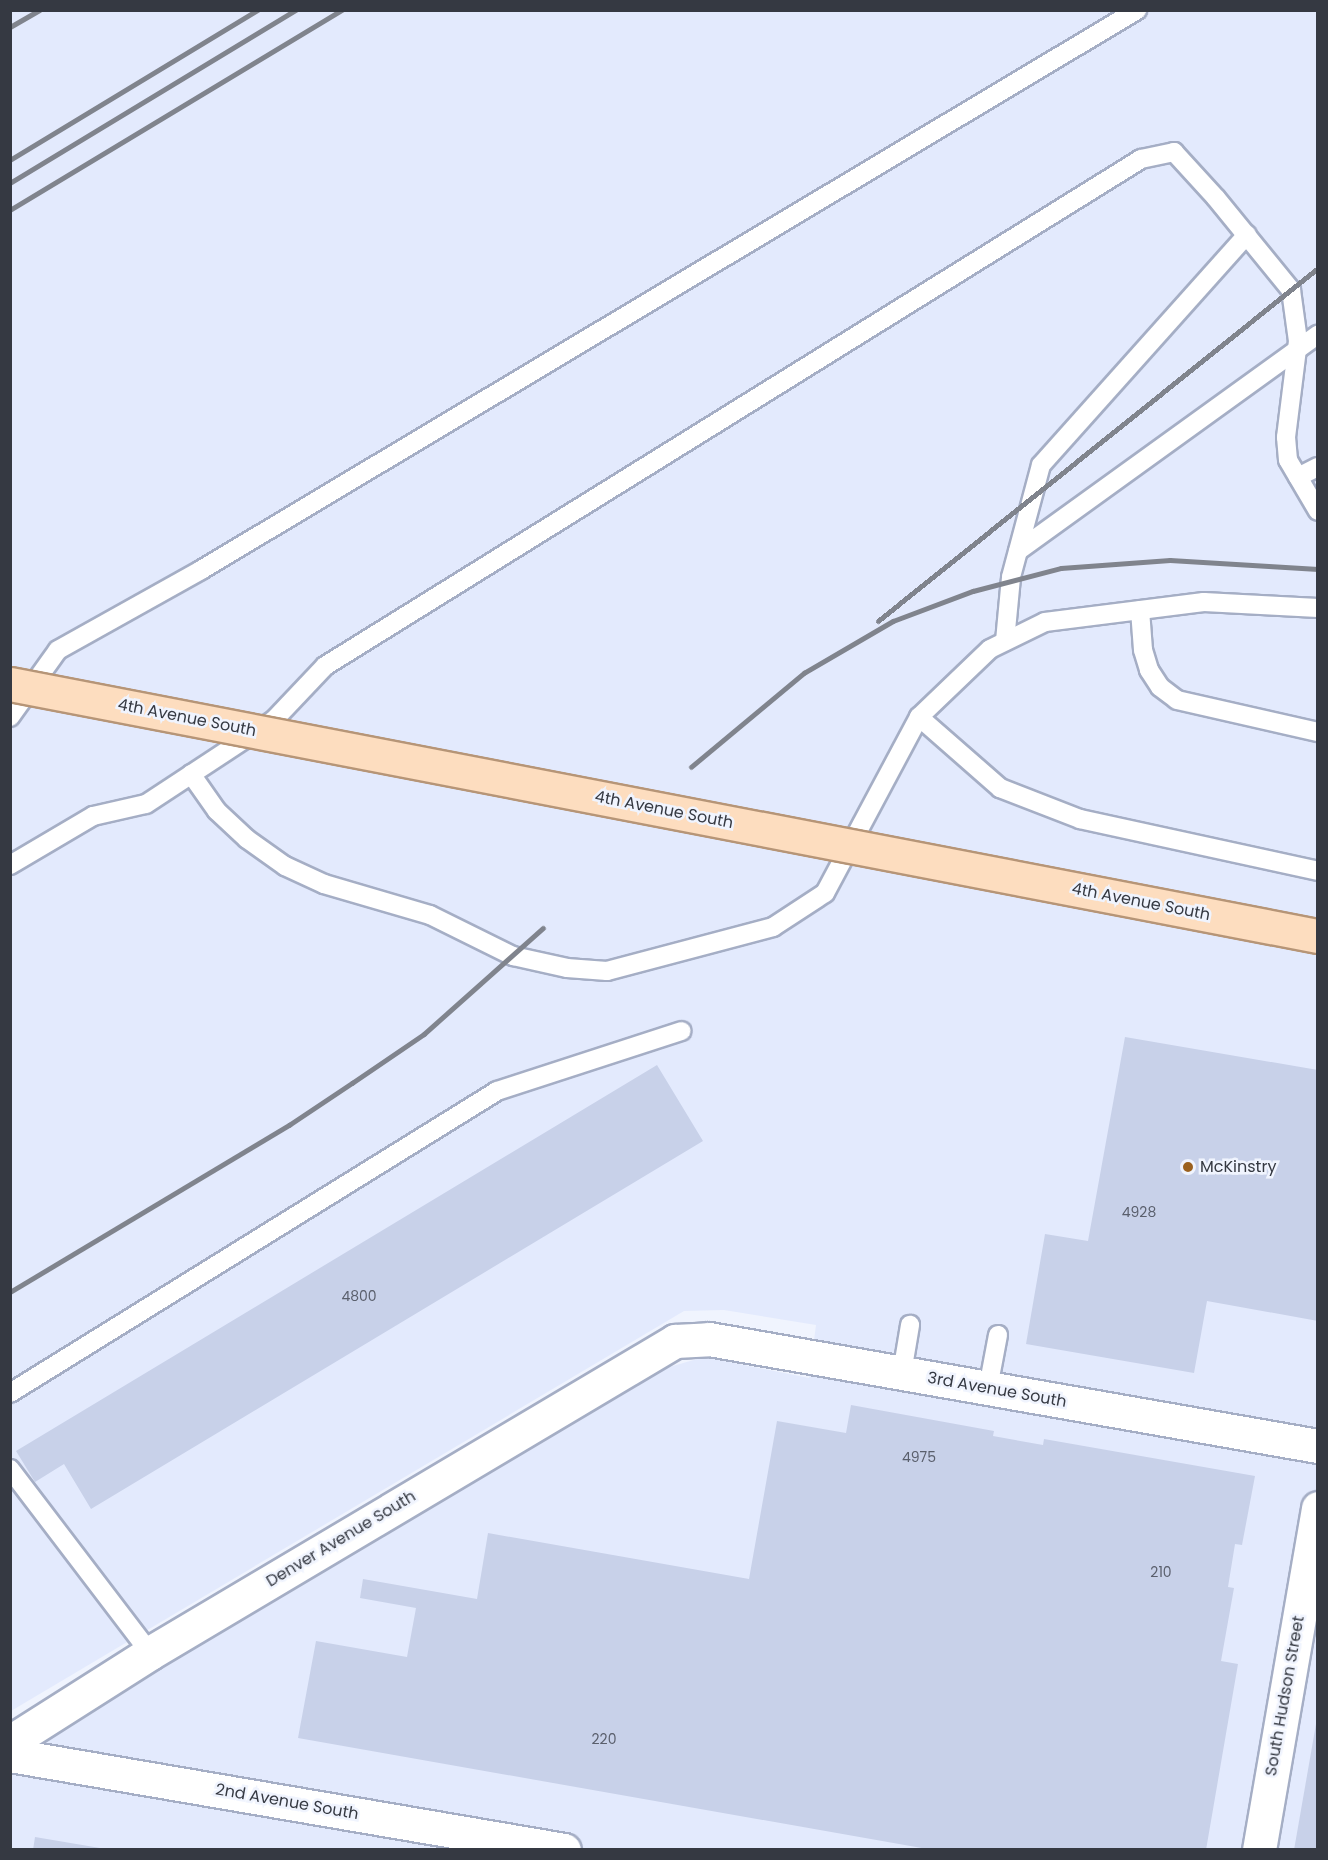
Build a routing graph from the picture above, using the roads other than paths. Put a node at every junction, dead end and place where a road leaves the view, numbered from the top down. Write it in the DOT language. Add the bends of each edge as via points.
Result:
graph roads {
  1 [pos="1137,10"];
  2 [pos="1247,235"];
  3 [pos="1317,335"];
  4 [pos="1297,351"];
  5 [pos="1317,467"];
  6 [pos="1299,477"];
  7 [pos="1317,511"];
  8 [pos="1018,551"];
  9 [pos="1317,608"];
  10 [pos="1140,610"];
  11 [pos="1005,641"];
  12 [pos="10,684"];
  13 [pos="10,717"];
  14 [pos="919,717"];
  15 [pos="1317,732"];
  16 [pos="191,774"];
  17 [pos="10,865"];
  18 [pos="1317,871"];
  19 [pos="1317,936"];
  20 [pos="682,1031"];
  21 [pos="909,1324"];
  22 [pos="998,1335"];
  23 [pos="675,1341"];
  24 [pos="902,1373"];
  25 [pos="988,1388"];
  26 [pos="10,1393"];
  27 [pos="1317,1446"];
  28 [pos="10,1469"];
  29 [pos="1317,1508"];
  30 [pos="150,1653"];
  31 [pos="10,1742"];
  32 [pos="10,1755"];
  33 [pos="564,1850"];
  34 [pos="1259,1850"];
  1 -- 13 [label="lane" via="201,570 58,650"];
  2 -- 4 [label="lane" via="1291,290"];
  2 -- 8 [label="lane" via="1041,465"];
  2 -- 16 [label="lane" via="1174,152 1141,159 325,666 274,720"];
  3 -- 4 [label="lane"];
  4 -- 6 [label="lane" via="1286,437 1288,460"];
  4 -- 8 [label="lane"];
  5 -- 6 [label="lane"];
  6 -- 7 [label="lane"];
  8 -- 11 [label="lane" via="1011,577"];
  9 -- 10 [label="lane" via="1204,602"];
  10 -- 11 [label="lane" via="1045,622"];
  10 -- 15 [label="lane" via="1149,670 1160,687 1177,700"];
  11 -- 14 [label="lane" via="990,649"];
  12 -- 19 [label="main road, 4th Avenue South, bridge"];
  14 -- 16 [label="lane" via="825,892 773,927 607,971 567,968 513,956 430,915 324,884 285,866 217,811"];
  14 -- 18 [label="lane" via="1000,788 1080,819"];
  16 -- 17 [label="lane" via="146,804 93,816"];
  20 -- 26 [label="lane" via="497,1091"];
  21 -- 24 [label="lane"];
  22 -- 25 [label="lane"];
  23 -- 24 [label="street, 3rd Avenue South" via="709,1339"];
  23 -- 30 [label="street, Denver Avenue South"];
  24 -- 25 [label="street, 3rd Avenue South"];
  25 -- 27 [label="street, 3rd Avenue South"];
  28 -- 30 [label="lane"];
  29 -- 34 [label="street, South Hudson Street"];
  30 -- 31 [label="street, Denver Avenue South"];
  32 -- 33 [label="street, 2nd Avenue South"];
}
